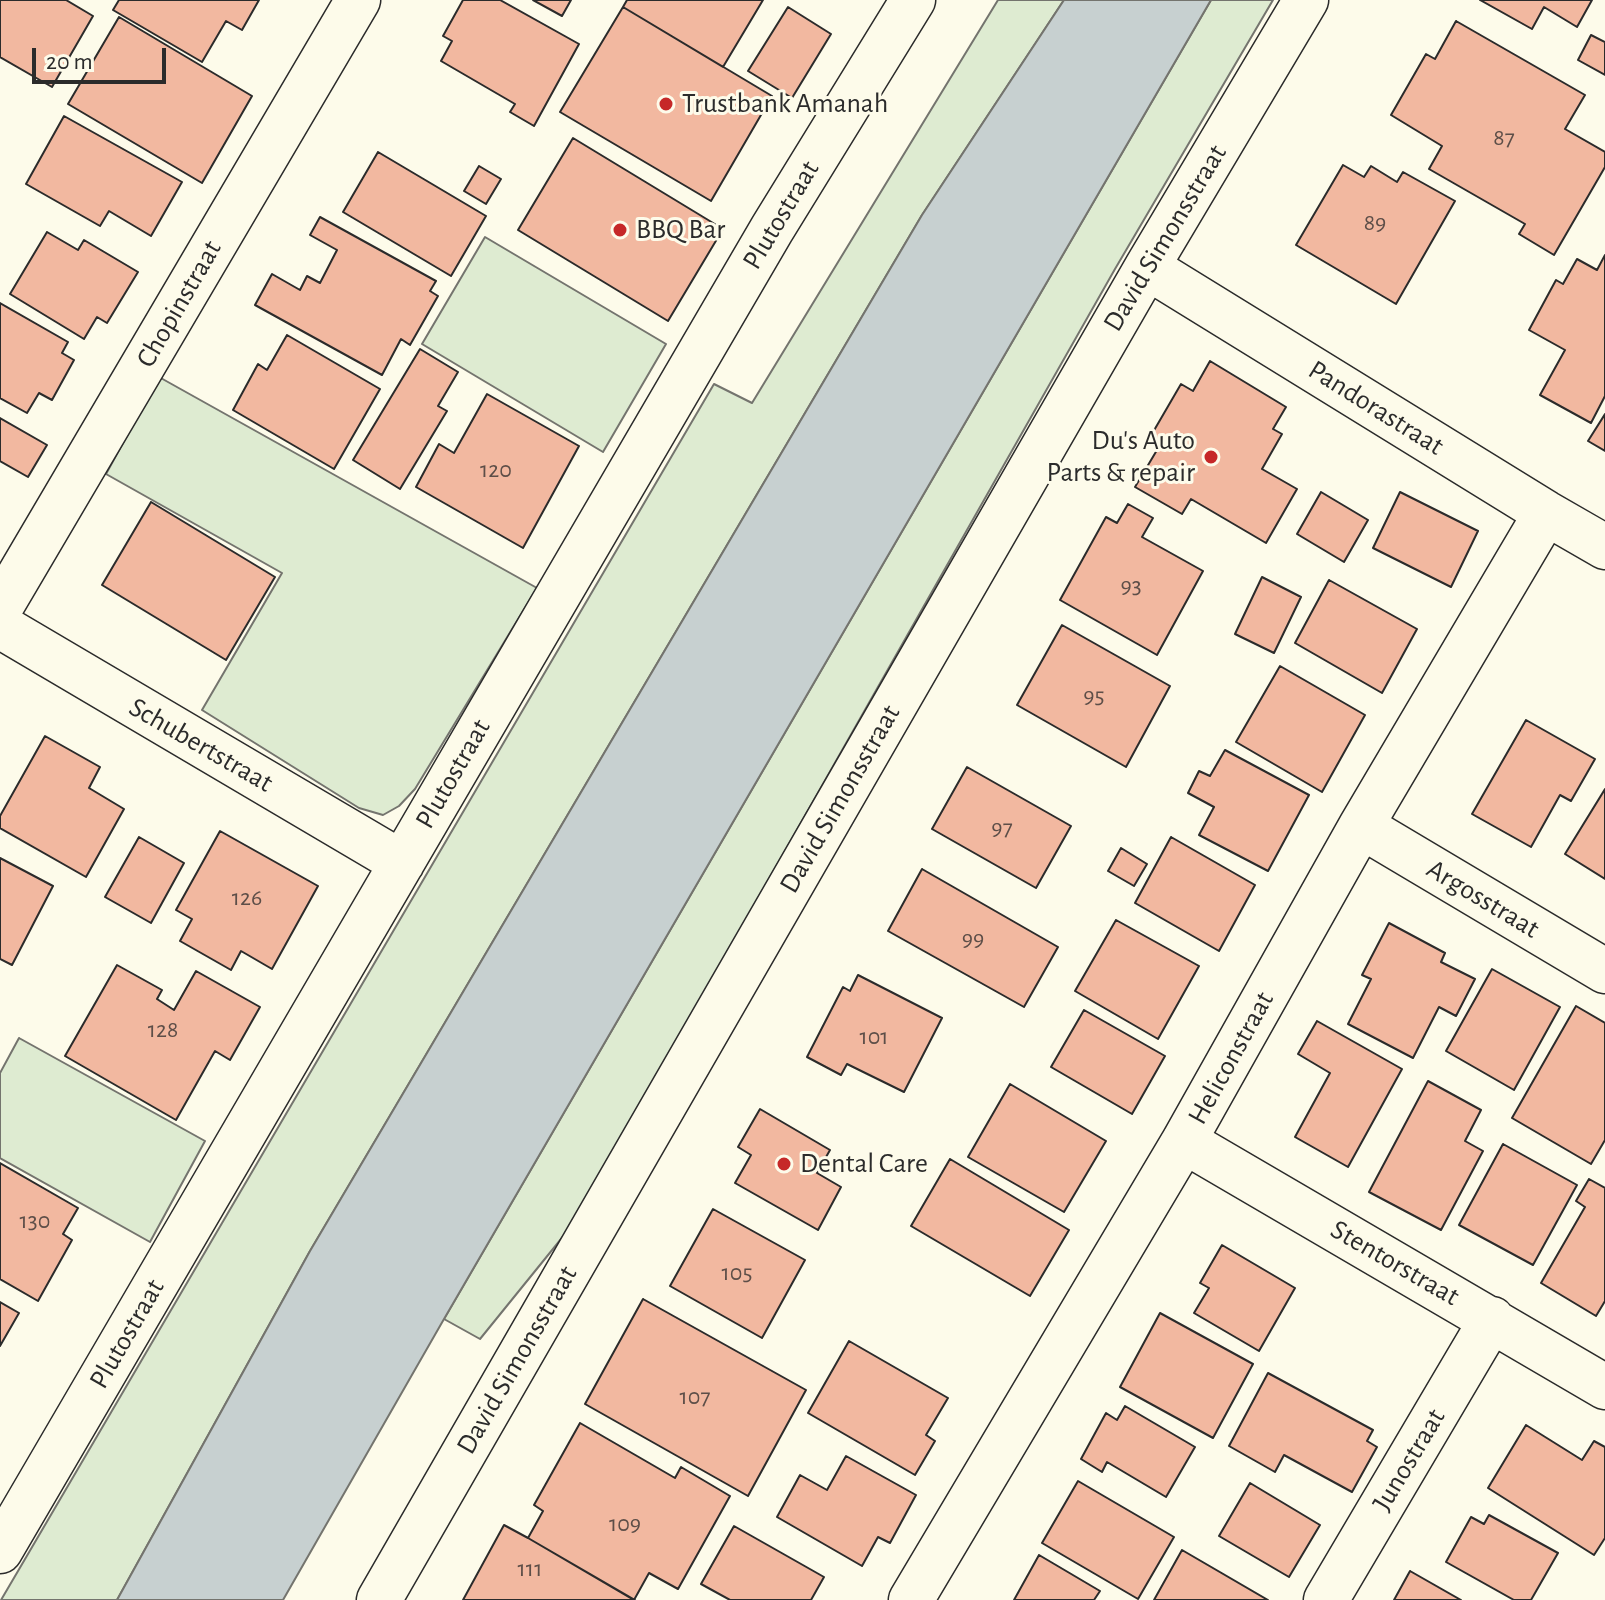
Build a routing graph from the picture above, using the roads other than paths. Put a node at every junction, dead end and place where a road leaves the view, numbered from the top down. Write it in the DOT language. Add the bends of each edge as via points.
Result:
graph roads {
  1 [pos="358,0"];
  2 [pos="913,0"];
  3 [pos="1306,0"];
  4 [pos="1147,267"];
  5 [pos="1546,513"];
  6 [pos="1605,547"];
  7 [pos="0,608"];
  8 [pos="0,626"];
  9 [pos="1361,826"];
  10 [pos="402,863"];
  11 [pos="1605,971"];
  12 [pos="1184,1141"];
  13 [pos="1492,1319"];
  14 [pos="1605,1387"];
  15 [pos="0,1551"];
  16 [pos="379,1600"];
  17 [pos="911,1600"];
  18 [pos="1326,1600"];
  1 -- 7 [label="street, Chopinstraat"];
  2 -- 10 [label="street, Plutostraat" via="772,229"];
  3 -- 4 [label="street, David Simonsstraat"];
  4 -- 5 [label="street, Pandorastraat"];
  4 -- 16 [label="street, David Simonsstraat"];
  5 -- 6 [label="street, Pandorastraat"];
  5 -- 9 [label="street, Heliconstraat"];
  8 -- 10 [label="street, Schubertstraat"];
  9 -- 11 [label="street, Argosstraat"];
  9 -- 12 [label="street, Heliconstraat"];
  10 -- 15 [label="street, Plutostraat"];
  12 -- 13 [label="street, Stentorstraat"];
  12 -- 17 [label="street, Heliconstraat"];
  13 -- 14 [label="street, Stentorstraat"];
  13 -- 18 [label="street, Junostraat"];
}
